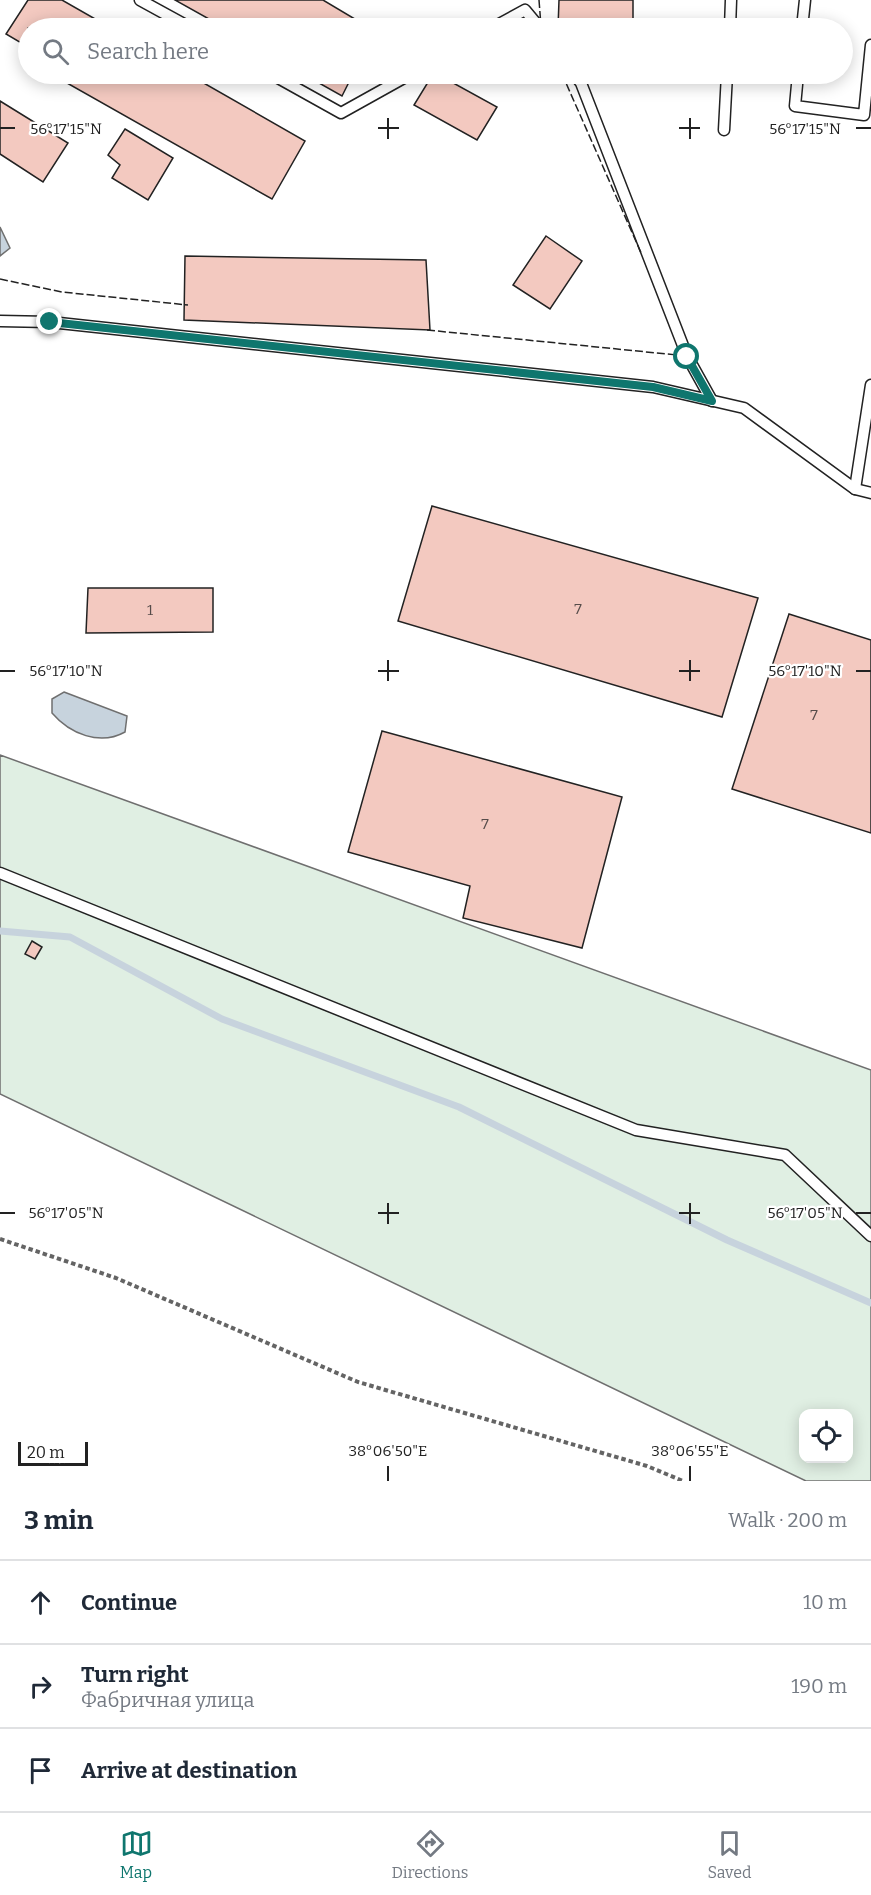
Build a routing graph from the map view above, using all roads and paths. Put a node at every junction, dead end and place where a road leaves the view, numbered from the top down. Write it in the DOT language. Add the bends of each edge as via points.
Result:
graph roads {
  1 [pos="140,0"];
  2 [pos="731,0"];
  3 [pos="805,0"];
  4 [pos="173,18"];
  5 [pos="510,18"];
  6 [pos="532,18"];
  7 [pos="730,18"];
  8 [pos="803,18"];
  9 [pos="871,45"];
  10 [pos="289,84"];
  11 [pos="393,84"];
  12 [pos="581,84"];
  13 [pos="726,84"];
  14 [pos="797,84"];
  15 [pos="724,130"];
  16 [pos="0,321"];
  17 [pos="871,385"];
  18 [pos="712,401"];
  19 [pos="855,489"];
  20 [pos="871,493"];
  21 [pos="0,873"];
  22 [pos="871,1236"];
  23 [pos="0,1239"];
  24 [pos="683,1481"];
  1 -- 4 [label="lane"];
  2 -- 7 [label="lane"];
  3 -- 8 [label="lane"];
  5 -- 6 [label="lane" via="525,10"];
  9 -- 14 [label="lane" via="864,115 795,106"];
  10 -- 11 [label="lane" via="341,113"];
  12 -- 18 [label="lane" via="687,357"];
  13 -- 15 [label="lane"];
  16 -- 18 [label="lane" via="50,322 653,387"];
  17 -- 19 [label="lane"];
  18 -- 19 [label="lane" via="744,408"];
  19 -- 20 [label="lane"];
  21 -- 22 [label="lane" via="636,1130 785,1155"];
  23 -- 24 [label="path" via="116,1278 358,1382 647,1466"];
}
